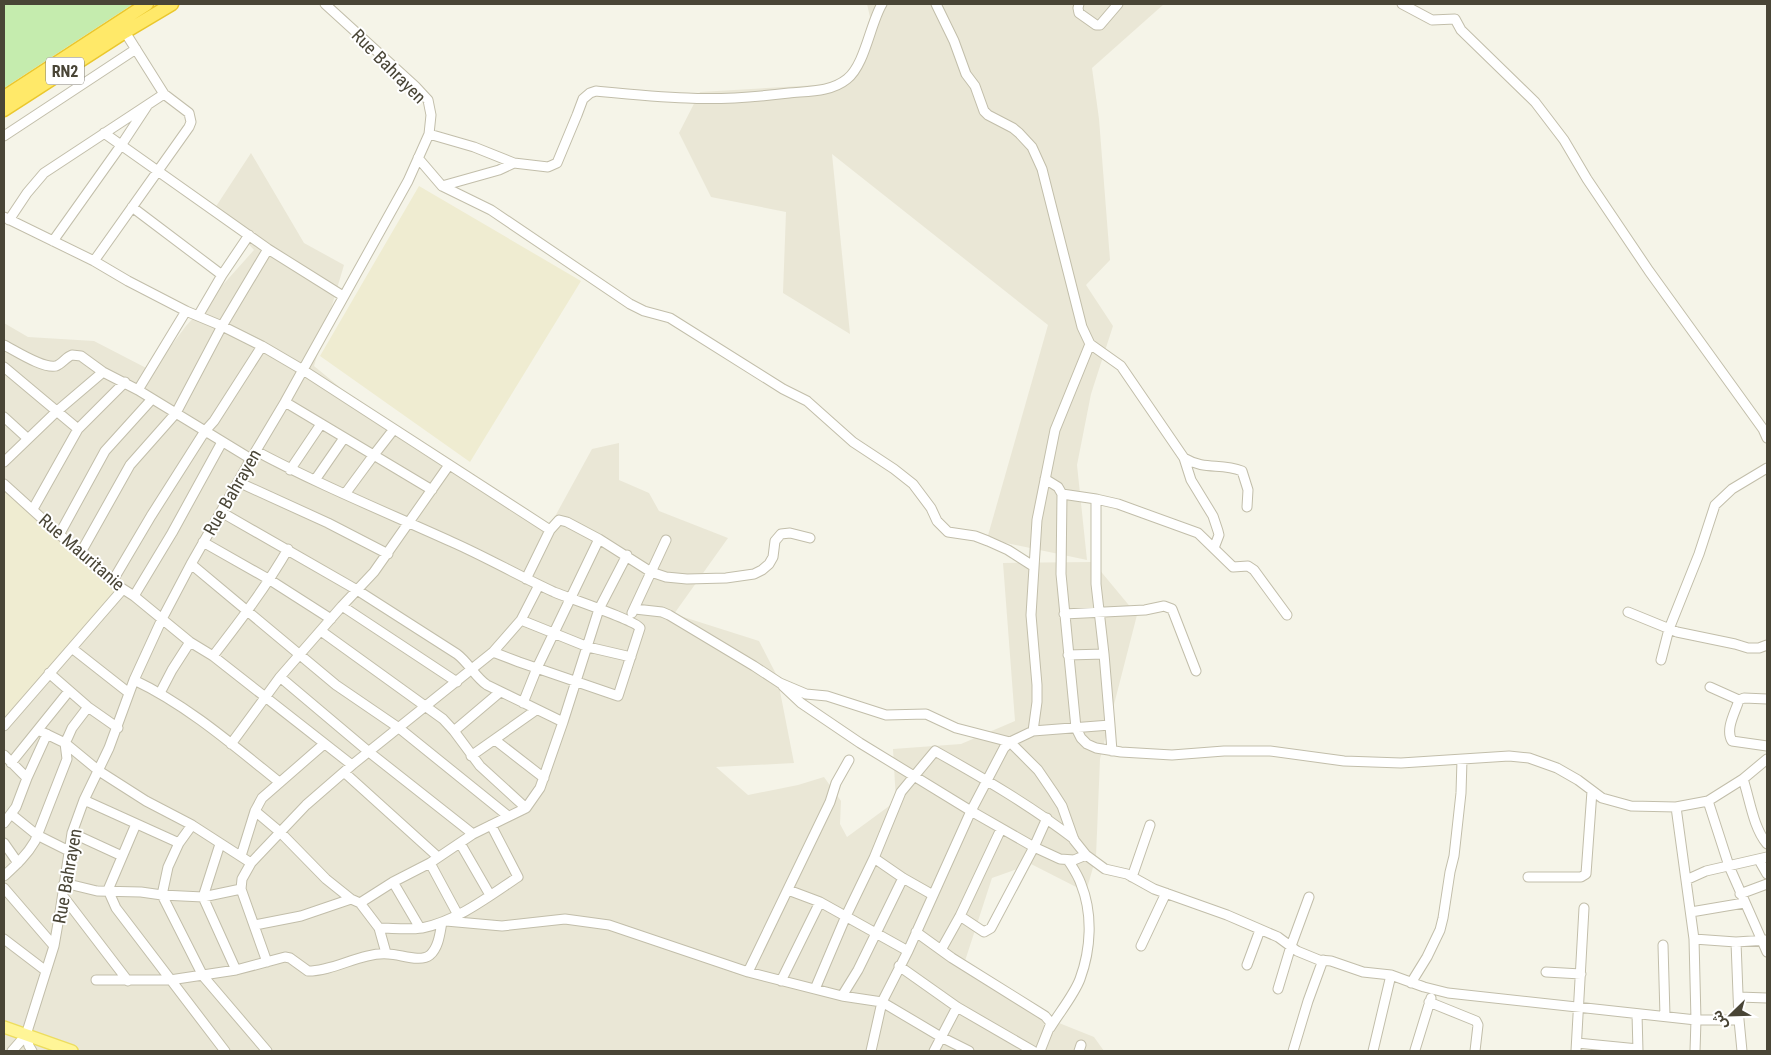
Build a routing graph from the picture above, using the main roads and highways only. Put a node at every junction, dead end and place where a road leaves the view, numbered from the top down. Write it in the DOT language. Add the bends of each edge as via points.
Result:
graph roads {
  1 [pos="147,4"];
  2 [pos="172,4"];
  3 [pos="4,97"];
  4 [pos="4,110"];
  5 [pos="4,1027"];
  6 [pos="72,1051"];
  1 -- 3 [label="highway, RN2"];
  2 -- 4 [label="highway, RN2"];
  5 -- 6 [label="main road"];
}
